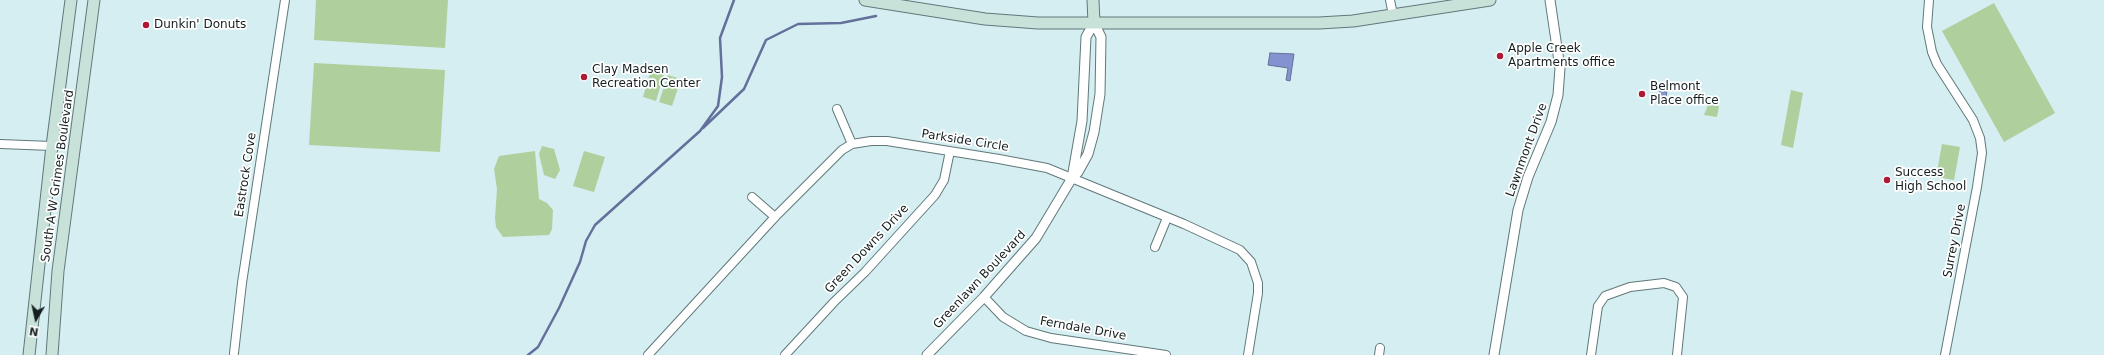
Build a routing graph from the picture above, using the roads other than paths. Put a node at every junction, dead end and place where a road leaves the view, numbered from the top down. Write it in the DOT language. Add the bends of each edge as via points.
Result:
graph roads {
  1 [pos="71,0"];
  2 [pos="94,0"];
  3 [pos="285,0"];
  4 [pos="865,0"];
  5 [pos="1093,0"];
  6 [pos="1390,0"];
  7 [pos="1490,0"];
  8 [pos="1550,0"];
  9 [pos="1929,0"];
  10 [pos="1393,15"];
  11 [pos="1094,23"];
  12 [pos="837,109"];
  13 [pos="0,144"];
  14 [pos="852,144"];
  15 [pos="52,146"];
  16 [pos="950,152"];
  17 [pos="1072,178"];
  18 [pos="752,197"];
  19 [pos="774,218"];
  20 [pos="1167,218"];
  21 [pos="1155,247"];
  22 [pos="984,297"];
  23 [pos="234,353"];
  24 [pos="29,355"];
  25 [pos="52,355"];
  26 [pos="648,355"];
  27 [pos="785,355"];
  28 [pos="927,355"];
  29 [pos="1166,355"];
  30 [pos="1248,355"];
  31 [pos="1494,355"];
  32 [pos="1591,355"];
  33 [pos="1677,355"];
  34 [pos="1945,355"];
  1 -- 15 [label="main road, South A W Grimes Boulevard"];
  2 -- 25 [label="main road, South A W Grimes Boulevard" via="58,271"];
  3 -- 23 [label="street, Eastrock Cove" via="242,283"];
  4 -- 11 [label="main road" via="984,19 1038,23"];
  5 -- 11 [label="main road, Greenlawn Boulevard"];
  6 -- 10 [label="street"];
  7 -- 10 [label="main road"];
  8 -- 31 [label="street, Lawnmont Drive" via="1560,68 1558,95 1551,122 1528,176 1518,210"];
  9 -- 34 [label="street, Surrey Drive" via="1928,27 1932,52 1973,120 1980,138 1982,153"];
  10 -- 11 [label="main road" via="1319,23"];
  11 -- 17 [label="street, Greenlawn Boulevard" via="1086,37 1082,121"];
  11 -- 17 [label="street, Greenlawn Boulevard" via="1101,37 1100,105 1088,154"];
  12 -- 14 [label="street"];
  13 -- 15 [label="street"];
  14 -- 16 [label="street, Parkside Circle" via="887,141"];
  14 -- 19 [label="street, Parkside Circle" via="842,150"];
  15 -- 24 [label="main road, South A W Grimes Boulevard"];
  16 -- 17 [label="street, Parkside Circle" via="1035,165"];
  16 -- 27 [label="street, Green Downs Drive" via="944,180 935,195"];
  17 -- 20 [label="street, Parkside Circle"];
  17 -- 22 [label="street, Greenlawn Boulevard" via="1036,238"];
  18 -- 19 [label="street"];
  19 -- 26 [label="street, Parkside Circle"];
  20 -- 21 [label="street"];
  20 -- 30 [label="street, Parkside Circle" via="1231,244 1251,262 1257,278 1258,293"];
  22 -- 28 [label="street, Greenlawn Boulevard"];
  22 -- 29 [label="street, Ferndale Drive" via="1003,317 1026,331 1051,338"];
  32 -- 33 [label="street" via="1598,306 1605,296 1630,287 1664,282 1676,286 1683,297"];
}
